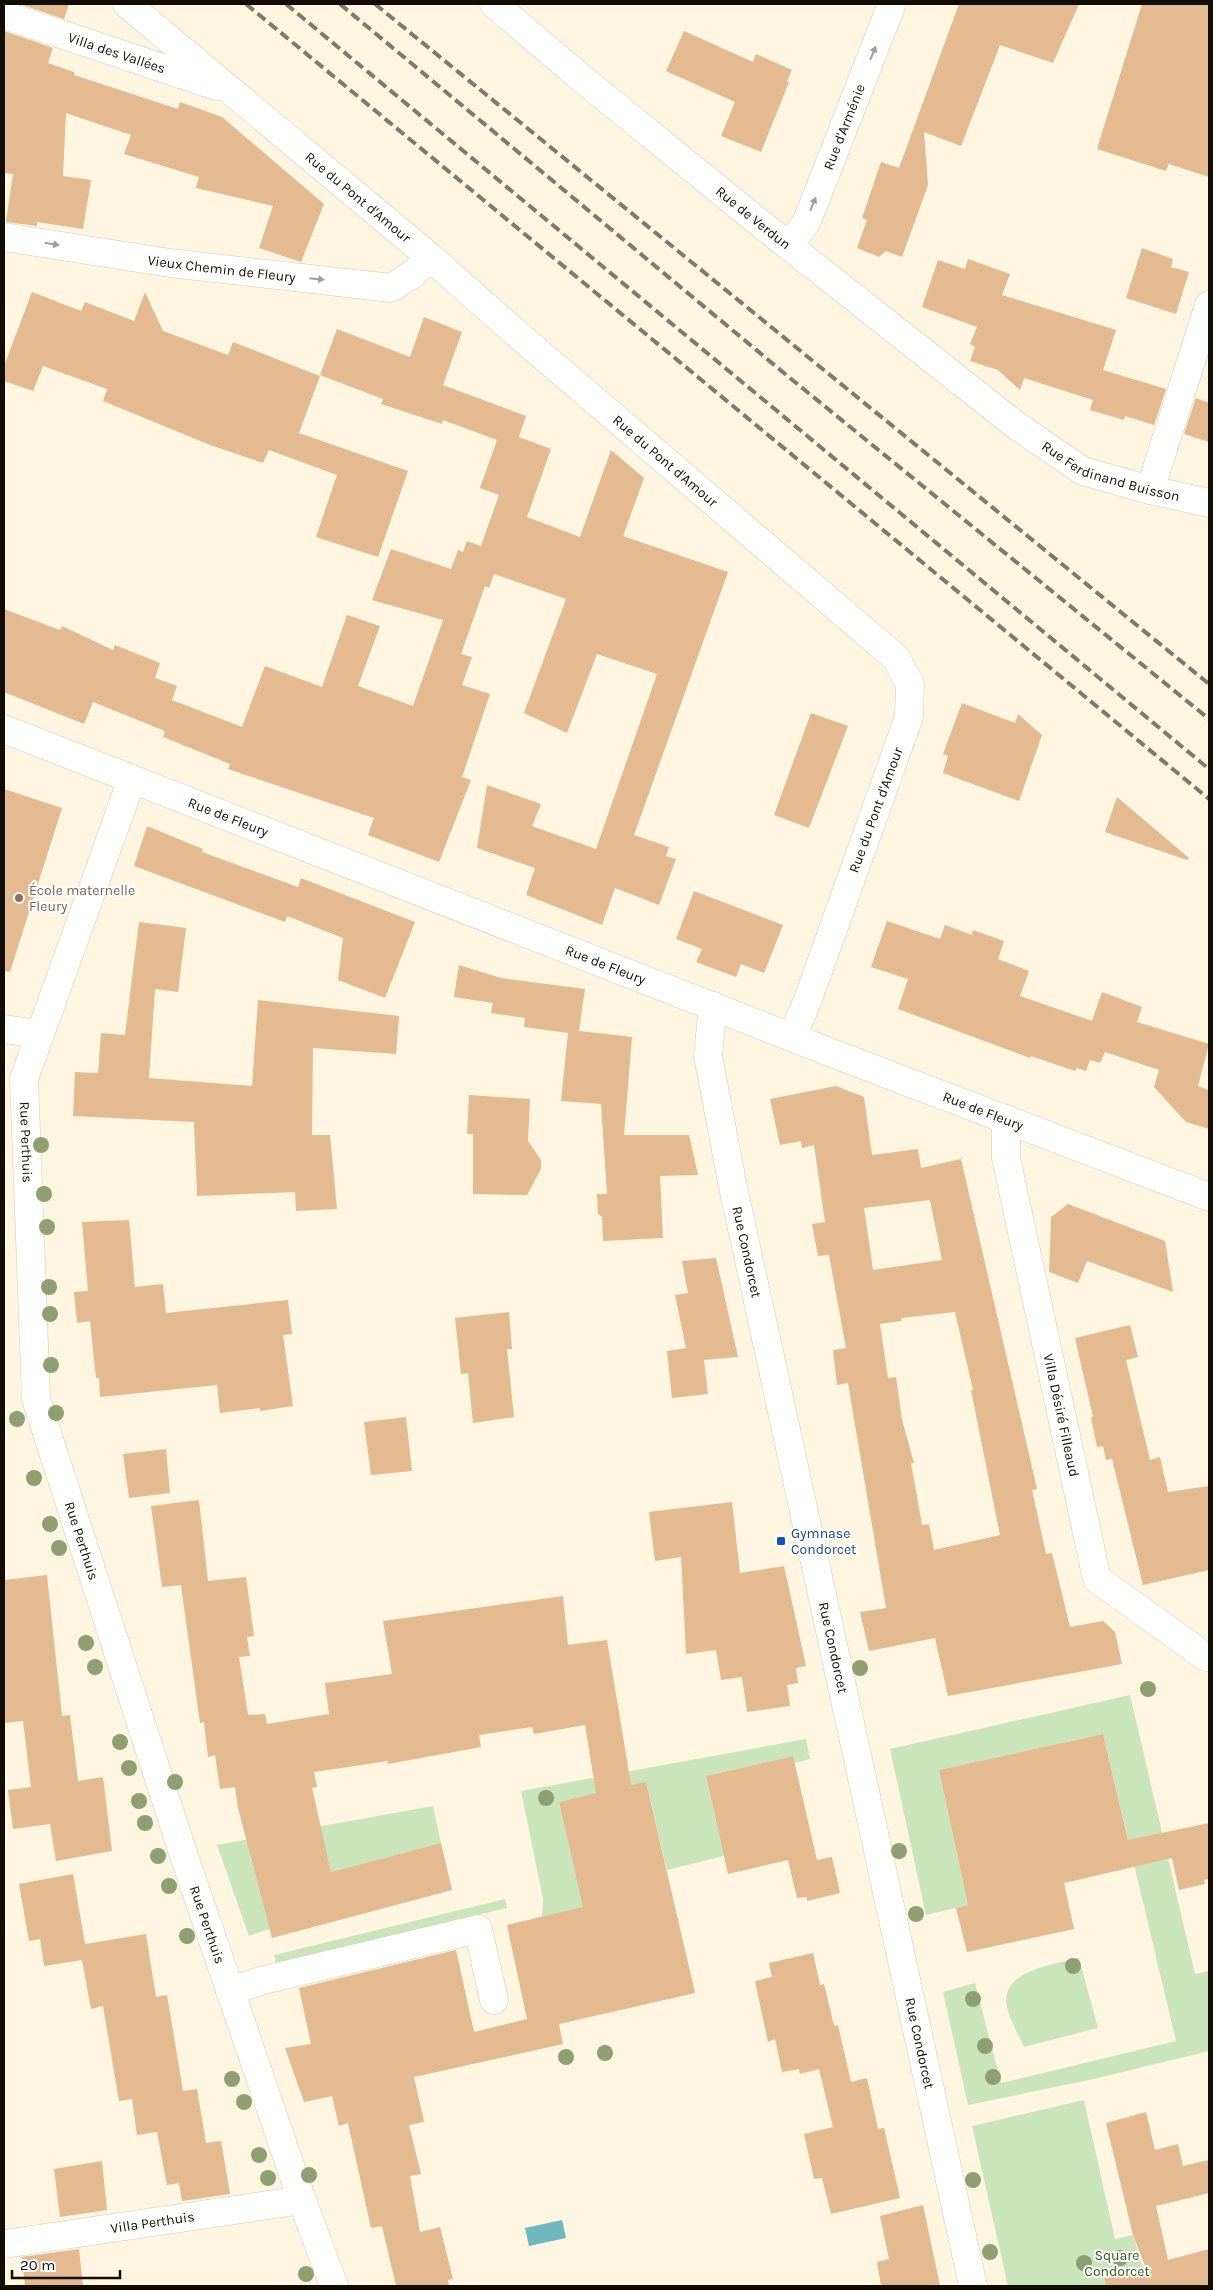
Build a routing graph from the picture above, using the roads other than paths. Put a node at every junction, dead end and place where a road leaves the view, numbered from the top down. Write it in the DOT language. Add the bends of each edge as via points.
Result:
graph roads {
  1 [pos="126,4"];
  2 [pos="494,4"];
  3 [pos="892,4"];
  4 [pos="4,15"];
  5 [pos="230,91"];
  6 [pos="4,237"];
  7 [pos="789,246"];
  8 [pos="430,256"];
  9 [pos="1209,305"];
  10 [pos="1017,426"];
  11 [pos="1150,490"];
  12 [pos="1209,503"];
  13 [pos="4,729"];
  14 [pos="132,779"];
  15 [pos="713,1006"];
  16 [pos="4,1029"];
  17 [pos="38,1034"];
  18 [pos="792,1037"];
  19 [pos="1006,1120"];
  20 [pos="1209,1198"];
  21 [pos="16,1205"];
  22 [pos="1206,1658"];
  23 [pos="230,1991"];
  24 [pos="494,2000"];
  25 [pos="302,2200"];
  26 [pos="4,2244"];
  27 [pos="334,2286"];
  28 [pos="973,2286"];
  1 -- 5 [label="street, Rue du Pont d'Amour"];
  2 -- 7 [label="street, Rue de Verdun"];
  7 -- 3 [label="street, Rue d'Arménie, one-way" via="807,221"];
  4 -- 5 [label="street, Villa des Vallées"];
  5 -- 8 [label="street, Rue du Pont d'Amour"];
  6 -- 8 [label="street, Vieux Chemin de Fleury, one-way" via="170,263 391,288 414,274"];
  7 -- 10 [label="street, Rue de Verdun"];
  8 -- 18 [label="street, Rue du Pont d'Amour" via="516,334 896,658 910,684 909,717"];
  9 -- 11 [label="street"];
  10 -- 11 [label="street, Rue Ferdinand Buisson" via="1083,471"];
  11 -- 12 [label="street, Rue Ferdinand Buisson"];
  13 -- 14 [label="street, Rue de Fleury"];
  14 -- 15 [label="street, Rue de Fleury"];
  14 -- 17 [label="street, Rue Perthuis"];
  15 -- 18 [label="street, Rue de Fleury"];
  15 -- 28 [label="street, Rue Condorcet" via="708,1056 732,1187"];
  16 -- 17 [label="street"];
  17 -- 21 [label="street, Rue Perthuis" via="24,1079"];
  18 -- 19 [label="street, Rue de Fleury"];
  19 -- 20 [label="street, Rue de Fleury"];
  19 -- 22 [label="street, Villa Désiré Filleaud" via="1006,1158 1097,1579"];
  21 -- 23 [label="street, Rue Perthuis" via="36,1399"];
  23 -- 24 [label="street" via="478,1929"];
  23 -- 25 [label="street, Rue Perthuis"];
  25 -- 26 [label="street, Villa Perthuis"];
  25 -- 27 [label="street, Rue Perthuis"];
}
